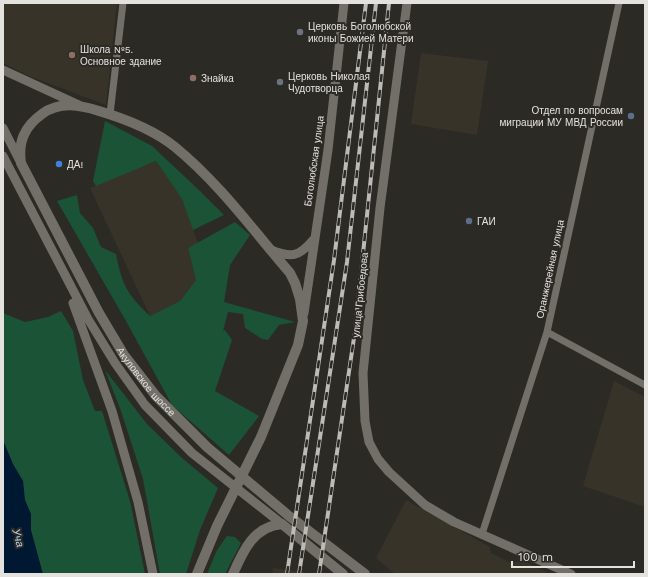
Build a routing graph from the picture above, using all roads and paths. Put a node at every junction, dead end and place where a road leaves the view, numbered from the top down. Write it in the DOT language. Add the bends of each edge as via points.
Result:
graph roads {
  1 [pos="123,3"];
  2 [pos="344,3"];
  3 [pos="407,3"];
  4 [pos="619,3"];
  5 [pos="3,70"];
  6 [pos="79,105"];
  7 [pos="110,114"];
  8 [pos="3,128"];
  9 [pos="3,156"];
  10 [pos="21,163"];
  11 [pos="314,239"];
  12 [pos="270,250"];
  13 [pos="58,262"];
  14 [pos="303,321"];
  15 [pos="547,332"];
  16 [pos="645,385"];
  17 [pos="282,524"];
  18 [pos="482,534"];
  19 [pos="152,574"];
  20 [pos="197,574"];
  21 [pos="233,574"];
  22 [pos="344,574"];
  23 [pos="365,574"];
  24 [pos="571,574"];
  1 -- 7 [label="street"];
  2 -- 11 [label="street, Боголюбская улица" via="328,150"];
  3 -- 18 [label="street, улица Грибоедова" via="380,208 362,373 365,421 369,442 389,472 425,504 454,522"];
  4 -- 15 [label="street, Оранжерейная улица"];
  5 -- 6 [label="street"];
  6 -- 7 [label="main road"];
  6 -- 10 [label="main road" via="57,106 35,119 20,141"];
  7 -- 12 [label="main road" via="145,128 175,147 210,181"];
  8 -- 10 [label="street, Акуловское шоссе"];
  9 -- 13 [label="street, Акуловское шоссе"];
  10 -- 23 [label="main road, Акуловское шоссе" via="99,313 124,355 156,396 207,447 297,522"];
  11 -- 12 [label="street" via="304,251 292,255"];
  11 -- 14 [label="street, Боголюбская улица"];
  12 -- 14 [label="main road" via="295,282"];
  13 -- 17 [label="street, Акуловское шоссе" via="88,319 145,405 192,453"];
  13 -- 19 [label="street" via="112,411 138,502"];
  14 -- 20 [label="main road" via="298,345 261,437 217,526"];
  15 -- 16 [label="street"];
  15 -- 18 [label="street, Оранжерейная улица"];
  17 -- 21 [label="main road" via="266,527 258,533 246,547"];
  17 -- 22 [label="main road, Акуловское шоссе"];
  18 -- 24 [label="street, улица Грибоедова"];
}
